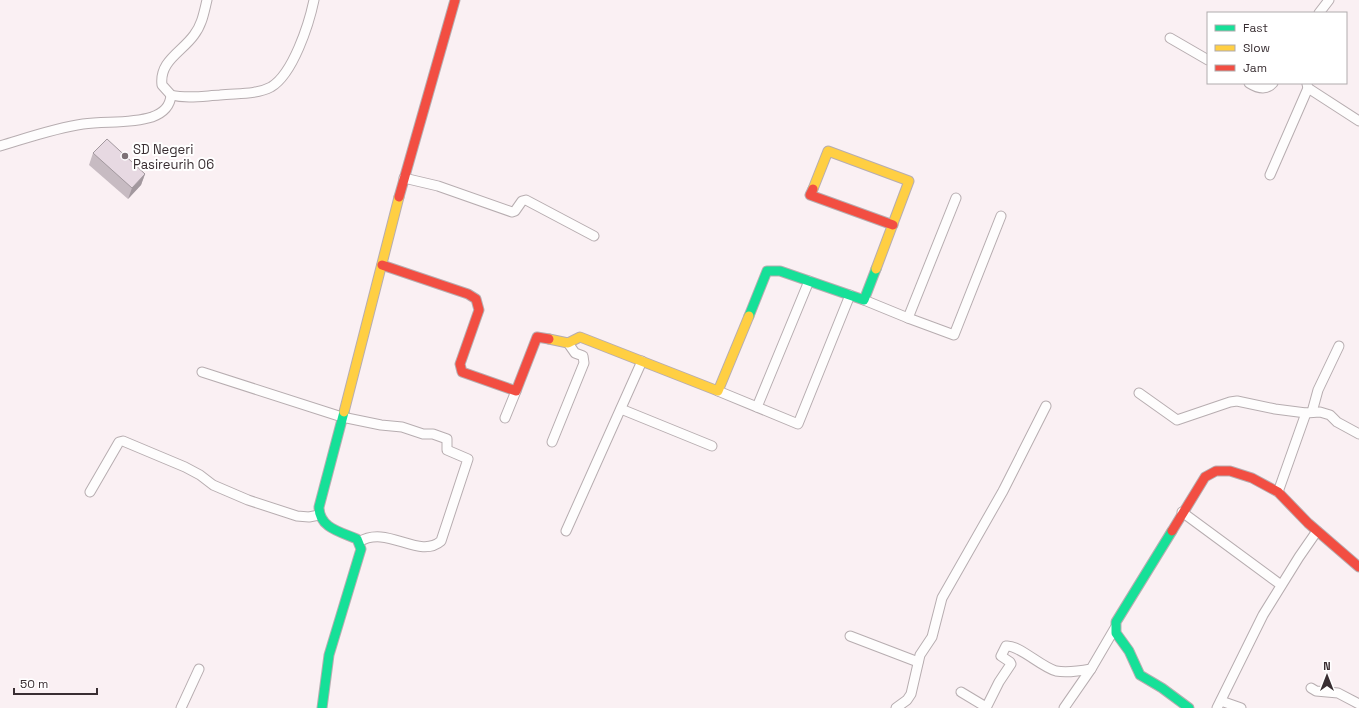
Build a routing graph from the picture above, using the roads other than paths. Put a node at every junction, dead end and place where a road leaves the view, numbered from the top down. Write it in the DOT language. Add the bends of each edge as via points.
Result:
graph roads {
  1 [pos="207,0"];
  2 [pos="314,0"];
  3 [pos="455,0"];
  4 [pos="1329,0"];
  5 [pos="1319,12"];
  6 [pos="1170,38"];
  7 [pos="1207,59"];
  8 [pos="1251,84"];
  9 [pos="1272,84"];
  10 [pos="1308,86"];
  11 [pos="170,95"];
  12 [pos="1359,121"];
  13 [pos="0,146"];
  14 [pos="1270,175"];
  15 [pos="404,178"];
  16 [pos="956,198"];
  17 [pos="1001,216"];
  18 [pos="893,224"];
  19 [pos="594,236"];
  20 [pos="382,265"];
  21 [pos="810,281"];
  22 [pos="850,295"];
  23 [pos="864,300"];
  24 [pos="908,318"];
  25 [pos="592,342"];
  26 [pos="568,343"];
  27 [pos="1339,346"];
  28 [pos="642,361"];
  29 [pos="584,363"];
  30 [pos="202,372"];
  31 [pos="516,391"];
  32 [pos="718,391"];
  33 [pos="1139,393"];
  34 [pos="1046,406"];
  35 [pos="757,407"];
  36 [pos="621,409"];
  37 [pos="1309,412"];
  38 [pos="342,417"];
  39 [pos="506,418"];
  40 [pos="1359,434"];
  41 [pos="552,442"];
  42 [pos="712,446"];
  43 [pos="90,492"];
  44 [pos="1278,492"];
  45 [pos="1182,512"];
  46 [pos="319,515"];
  47 [pos="566,531"];
  48 [pos="1318,531"];
  49 [pos="359,542"];
  50 [pos="1359,567"];
  51 [pos="1281,584"];
  52 [pos="1115,628"];
  53 [pos="850,636"];
  54 [pos="918,662"];
  55 [pos="199,669"];
  56 [pos="1091,669"];
  57 [pos="1310,688"];
  58 [pos="961,692"];
  59 [pos="1359,704"];
  60 [pos="1219,705"];
  61 [pos="986,707"];
  62 [pos="181,708"];
  63 [pos="322,708"];
  64 [pos="896,708"];
  65 [pos="1064,708"];
  66 [pos="1189,708"];
  67 [pos="1241,708"];
  1 -- 11 [label="street" via="199,28 163,70 162,86"];
  2 -- 11 [label="street" via="307,28 287,70 272,86 250,92 180,97"];
  3 -- 15 [label="street"];
  4 -- 5 [label="street"];
  6 -- 7 [label="street"];
  8 -- 9 [label="street" via="1259,88"];
  10 -- 12 [label="street"];
  10 -- 14 [label="street"];
  11 -- 13 [label="street" via="166,109 152,117 130,122 73,126"];
  15 -- 19 [label="street" via="438,186 513,212 526,200"];
  15 -- 20 [label="street"];
  16 -- 24 [label="street"];
  17 -- 24 [label="street" via="954,335"];
  18 -- 18 [label="street" via="810,195 828,151 908,181"];
  18 -- 23 [label="street"];
  20 -- 31 [label="street" via="476,299 479,310 460,364 462,372"];
  20 -- 38 [label="street"];
  21 -- 22 [label="street"];
  21 -- 32 [label="street" via="780,271 767,271"];
  21 -- 35 [label="street"];
  22 -- 23 [label="street"];
  22 -- 35 [label="street" via="798,424"];
  23 -- 24 [label="street"];
  25 -- 26 [label="street" via="580,337"];
  25 -- 28 [label="street"];
  25 -- 29 [label="street"];
  26 -- 29 [label="street" via="575,352 583,356"];
  26 -- 31 [label="street" via="537,337"];
  27 -- 37 [label="street"];
  28 -- 32 [label="street"];
  28 -- 36 [label="street"];
  29 -- 41 [label="street"];
  30 -- 38 [label="street"];
  31 -- 39 [label="street"];
  32 -- 35 [label="street"];
  33 -- 37 [label="street" via="1177,420 1237,401"];
  34 -- 54 [label="street" via="1003,491 942,598 934,630"];
  36 -- 42 [label="street"];
  36 -- 47 [label="street"];
  37 -- 40 [label="street" via="1325,413"];
  37 -- 44 [label="street"];
  38 -- 46 [label="street"];
  38 -- 49 [label="street" via="439,436 447,439 447,450 468,460 441,541 423,547 380,536 367,537"];
  43 -- 46 [label="street" via="119,442 123,441 185,467 213,486 248,500 297,516"];
  44 -- 45 [label="street" via="1233,471 1215,471 1205,477"];
  44 -- 48 [label="street"];
  45 -- 51 [label="street"];
  45 -- 52 [label="street" via="1122,611"];
  46 -- 49 [label="street" via="323,522"];
  48 -- 50 [label="street"];
  48 -- 51 [label="street"];
  49 -- 63 [label="street" via="360,553 329,655"];
  51 -- 60 [label="street"];
  52 -- 56 [label="street"];
  52 -- 66 [label="street" via="1118,638 1130,651 1142,678 1162,688"];
  53 -- 54 [label="street"];
  54 -- 64 [label="street" via="911,694"];
  55 -- 62 [label="street"];
  56 -- 61 [label="street" via="1056,671 1007,645 1001,656 1011,664"];
  56 -- 65 [label="street"];
  57 -- 59 [label="street" via="1338,693"];
  58 -- 61 [label="street"];
  60 -- 67 [label="street"];
}
